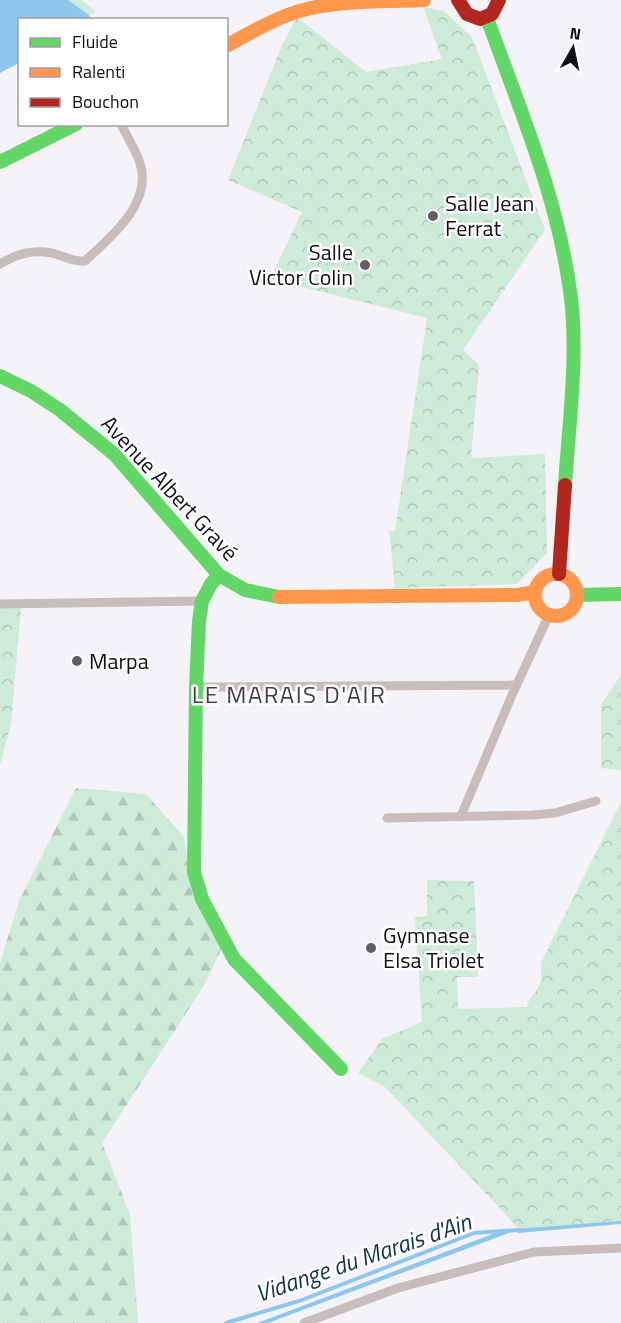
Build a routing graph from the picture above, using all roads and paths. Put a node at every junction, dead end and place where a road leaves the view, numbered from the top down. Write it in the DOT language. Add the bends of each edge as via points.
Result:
graph roads {
  1 [pos="424,0"];
  2 [pos="458,0"];
  3 [pos="499,0"];
  4 [pos="307,5"];
  5 [pos="487,18"];
  6 [pos="228,45"];
  7 [pos="72,126"];
  8 [pos="122,126"];
  9 [pos="0,162"];
  10 [pos="0,264"];
  11 [pos="0,376"];
  12 [pos="559,574"];
  13 [pos="219,575"];
  14 [pos="535,592"];
  15 [pos="621,594"];
  16 [pos="577,595"];
  17 [pos="202,601"];
  18 [pos="0,604"];
  19 [pos="549,615"];
  20 [pos="517,685"];
  21 [pos="196,687"];
  22 [pos="596,801"];
  23 [pos="461,816"];
  24 [pos="387,818"];
  25 [pos="341,1069"];
  26 [pos="621,1248"];
  27 [pos="304,1323"];
  1 -- 4 [label="street"];
  2 -- 5 [label="street" via="464,14 479,20"];
  3 -- 5 [label="street" via="495,12"];
  4 -- 6 [label="street"];
  5 -- 12 [label="street" via="549,192 572,299 573,355"];
  7 -- 9 [label="street"];
  8 -- 10 [label="street" via="140,164 142,179 136,204 121,225 85,261 34,251"];
  11 -- 13 [label="street, Avenue Albert Gravé" via="55,404 114,454"];
  12 -- 14 [label="street" via="546,576"];
  12 -- 16 [label="street" via="570,579"];
  13 -- 14 [label="street, Avenue Albert Gravé" via="245,590 273,597"];
  13 -- 17 [label="street"];
  14 -- 19 [label="street" via="538,606"];
  15 -- 16 [label="street"];
  16 -- 19 [label="street" via="568,612"];
  17 -- 18 [label="street"];
  17 -- 21 [label="street"];
  19 -- 20 [label="street"];
  20 -- 21 [label="street"];
  20 -- 23 [label="street"];
  21 -- 25 [label="street" via="194,872 202,899 234,958"];
  22 -- 23 [label="street" via="555,813"];
  23 -- 24 [label="street"];
  26 -- 27 [label="street" via="534,1252 398,1288"];
}
